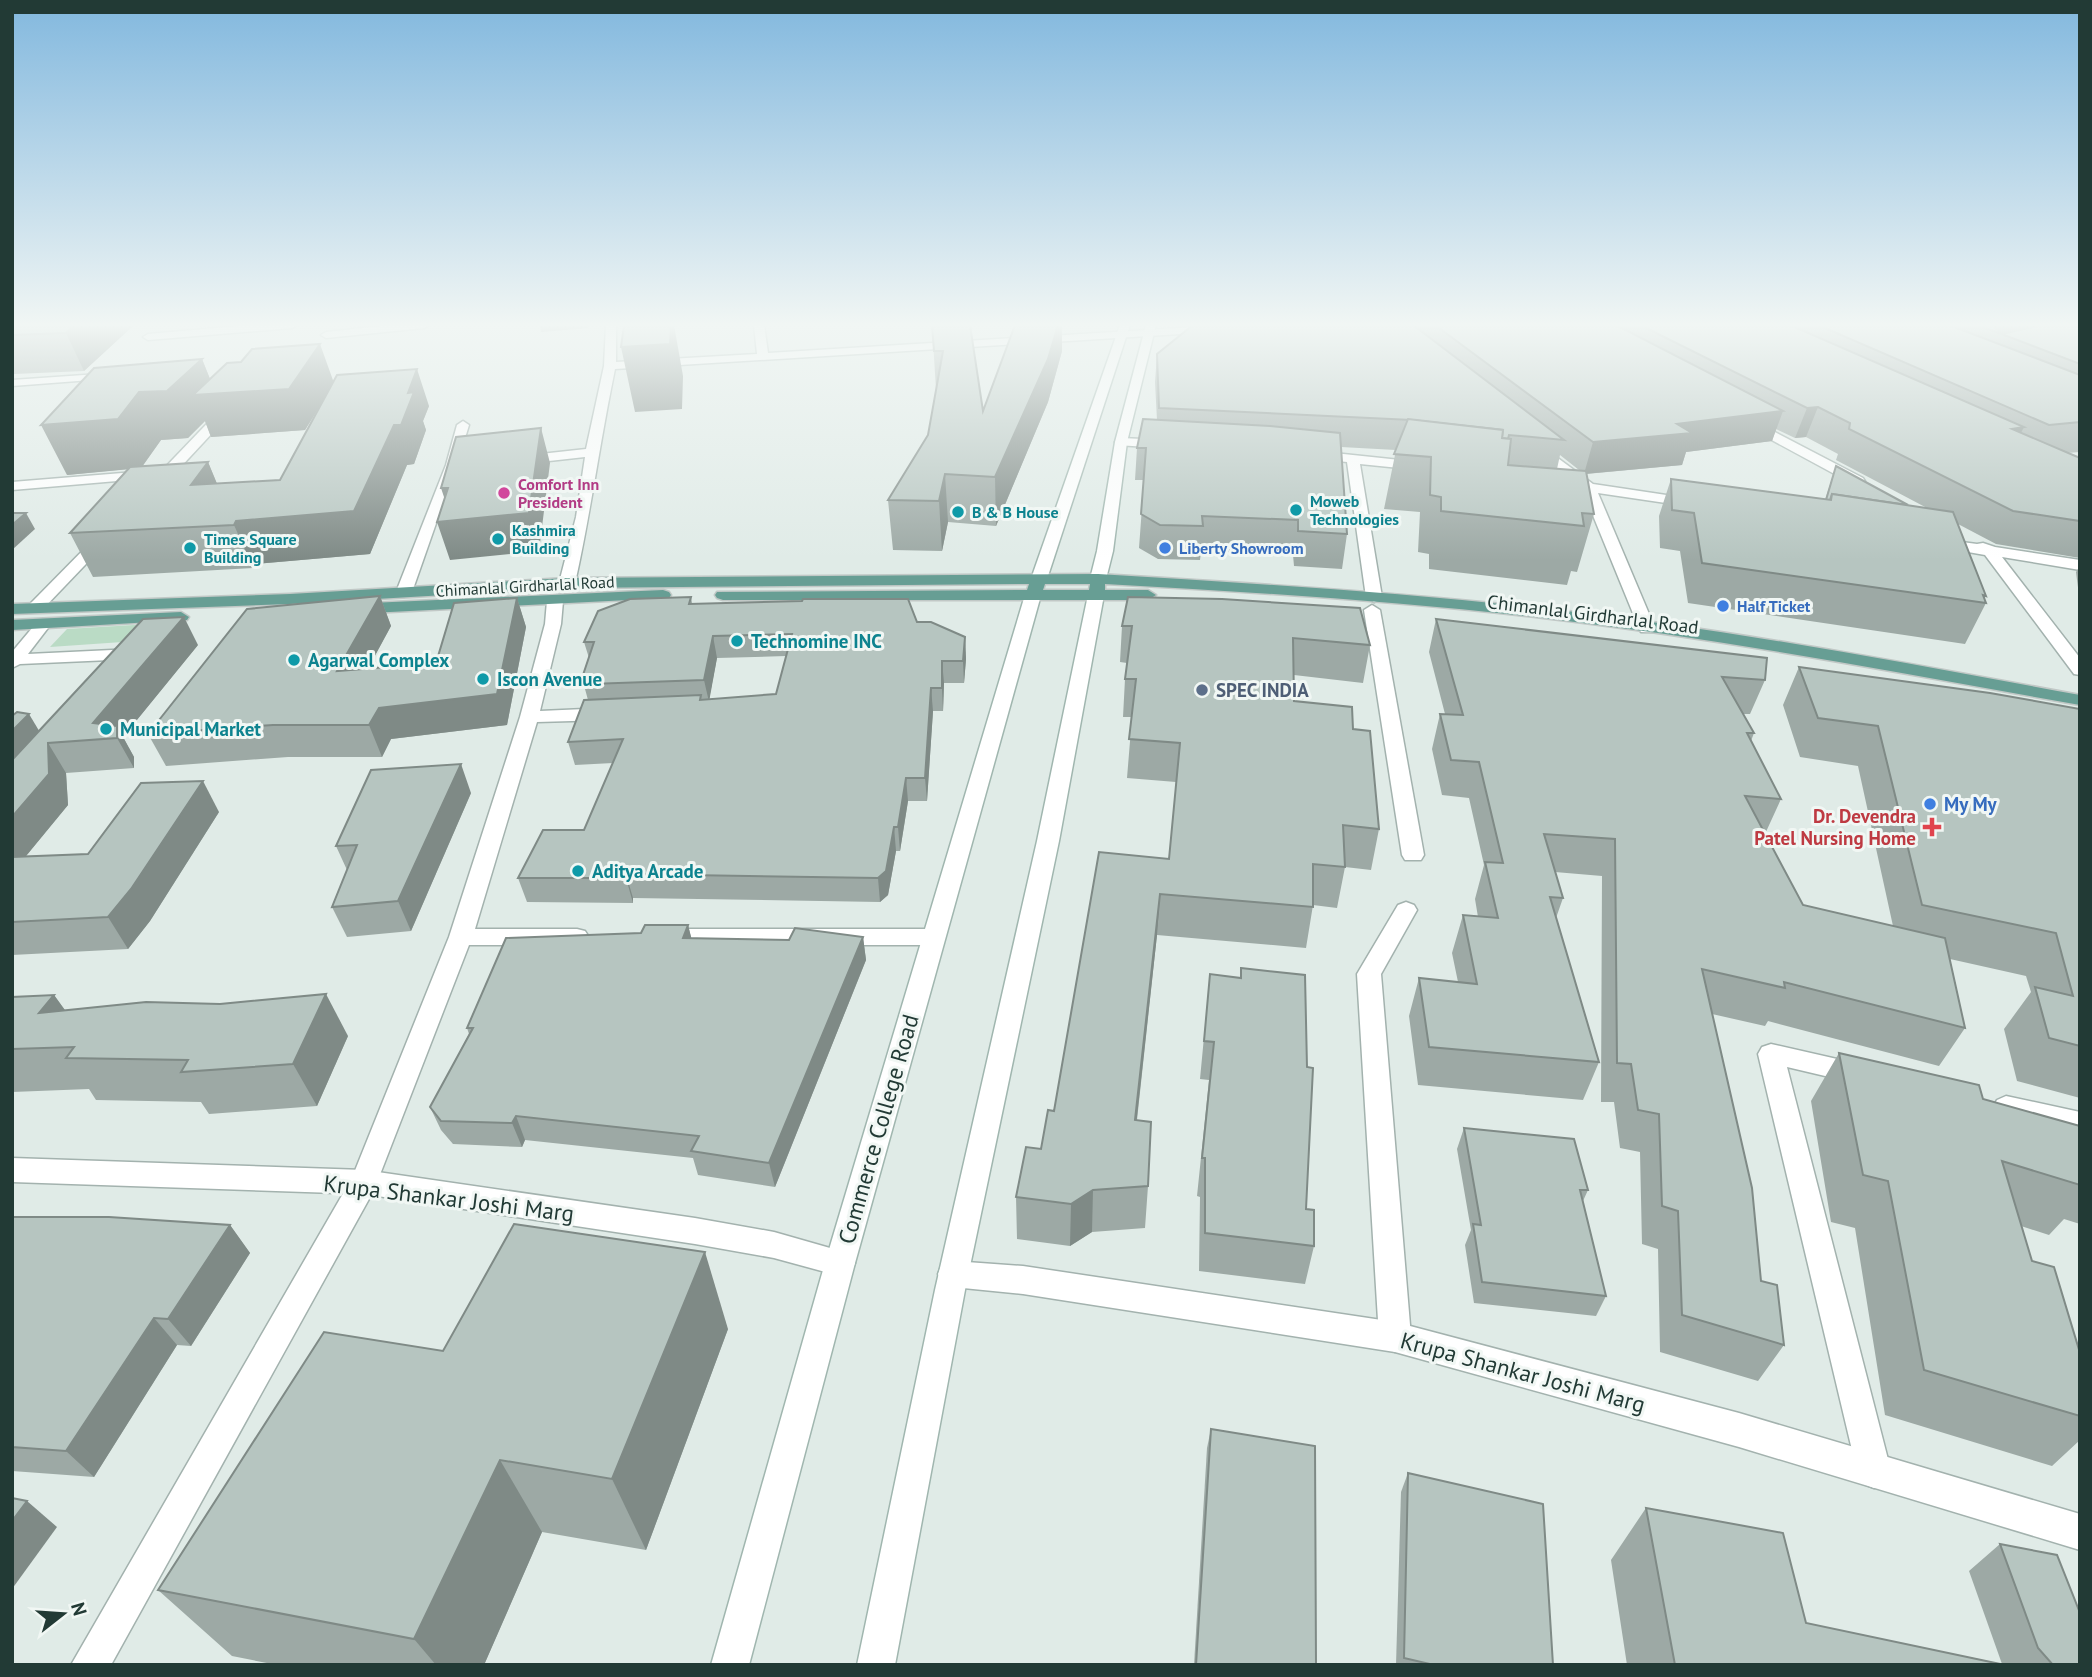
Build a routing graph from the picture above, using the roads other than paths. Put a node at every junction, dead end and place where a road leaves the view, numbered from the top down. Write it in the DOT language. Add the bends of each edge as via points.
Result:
graph roads {
  1 [pos="233,403"];
  2 [pos="602,403"];
  3 [pos="1098,403"];
  4 [pos="1131,403"];
  5 [pos="1736,415"];
  6 [pos="463,425"];
  7 [pos="1524,436"];
  8 [pos="1121,442"];
  9 [pos="1174,445"];
  10 [pos="591,453"];
  11 [pos="1304,453"];
  12 [pos="1353,458"];
  13 [pos="513,461"];
  14 [pos="475,465"];
  15 [pos="1428,467"];
  16 [pos="449,468"];
  17 [pos="167,474"];
  18 [pos="1548,482"];
  19 [pos="12,486"];
  20 [pos="1868,486"];
  21 [pos="1589,488"];
  22 [pos="148,493"];
  23 [pos="1713,506"];
  24 [pos="110,531"];
  25 [pos="1953,531"];
  26 [pos="1925,541"];
  27 [pos="1989,550"];
  28 [pos="2080,565"];
  29 [pos="1036,587"];
  30 [pos="1097,587"];
  31 [pos="404,592"];
  32 [pos="561,592"];
  33 [pos="1373,603"];
  34 [pos="12,608"];
  35 [pos="35,608"];
  36 [pos="173,617"];
  37 [pos="43,624"];
  38 [pos="12,625"];
  39 [pos="1647,628"];
  40 [pos="149,645"];
  41 [pos="14,661"];
  42 [pos="2080,670"];
  43 [pos="123,675"];
  44 [pos="2080,700"];
  45 [pos="622,713"];
  46 [pos="2080,715"];
  47 [pos="529,717"];
  48 [pos="1413,855"];
  49 [pos="1406,910"];
  50 [pos="460,937"];
  51 [pos="600,937"];
  52 [pos="641,937"];
  53 [pos="933,937"];
  54 [pos="1878,1078"];
  55 [pos="1986,1102"];
  56 [pos="2080,1123"];
  57 [pos="12,1170"];
  58 [pos="364,1182"];
  59 [pos="840,1263"];
  60 [pos="953,1274"];
  61 [pos="1395,1337"];
  62 [pos="1874,1471"];
  63 [pos="2080,1532"];
  64 [pos="90,1665"];
  65 [pos="730,1665"];
  66 [pos="876,1665"];
  1 -- 17 [label="street"];
  2 -- 10 [label="street"];
  3 -- 29 [label="street, Commerce College Road"];
  4 -- 8 [label="street"];
  5 -- 20 [label="street"];
  6 -- 16 [label="street"];
  7 -- 21 [label="street"];
  8 -- 9 [label="street"];
  8 -- 30 [label="street"];
  10 -- 13 [label="street"];
  10 -- 32 [label="street" via="583,517"];
  11 -- 12 [label="street"];
  12 -- 15 [label="street"];
  12 -- 33 [label="street"];
  14 -- 16 [label="street"];
  16 -- 31 [label="street"];
  17 -- 19 [label="street"];
  17 -- 22 [label="street"];
  18 -- 21 [label="street"];
  21 -- 23 [label="street"];
  21 -- 39 [label="street"];
  24 -- 35 [label="street"];
  25 -- 27 [label="street"];
  26 -- 27 [label="street"];
  27 -- 28 [label="street"];
  27 -- 42 [label="street"];
  29 -- 30 [label="main road, Chimanlal Girdharlal Road"];
  29 -- 32 [label="main road, Chimanlal Girdharlal Road" via="658,595"];
  29 -- 53 [label="street, Commerce College Road"];
  30 -- 33 [label="main road, Chimanlal Girdharlal Road" via="1300,603"];
  30 -- 60 [label="street" via="1048,841"];
  31 -- 32 [label="main road, Chimanlal Girdharlal Road"];
  31 -- 35 [label="main road, Chimanlal Girdharlal Road"];
  32 -- 36 [label="main road, Chimanlal Girdharlal Road"];
  32 -- 47 [label="street"];
  33 -- 39 [label="main road, Chimanlal Girdharlal Road" via="1543,613"];
  33 -- 46 [label="main road, Chimanlal Girdharlal Road" via="1799,663"];
  33 -- 48 [label="street"];
  34 -- 35 [label="main road, Chimanlal Girdharlal Road"];
  36 -- 37 [label="main road, Chimanlal Girdharlal Road"];
  36 -- 40 [label="lane"];
  37 -- 38 [label="main road, Chimanlal Girdharlal Road"];
  37 -- 41 [label="lane"];
  39 -- 44 [label="main road, Chimanlal Girdharlal Road" via="1796,648"];
  40 -- 41 [label="lane"];
  40 -- 43 [label="lane"];
  45 -- 47 [label="street"];
  47 -- 50 [label="street"];
  49 -- 61 [label="street" via="1369,974"];
  50 -- 51 [label="street"];
  50 -- 58 [label="street"];
  52 -- 53 [label="street"];
  53 -- 59 [label="street, Commerce College Road"];
  54 -- 62 [label="street" via="1771,1054"];
  55 -- 56 [label="street"];
  57 -- 58 [label="street, Krupa Shankar Joshi Marg"];
  58 -- 59 [label="street, Krupa Shankar Joshi Marg" via="774,1245"];
  58 -- 64 [label="street"];
  59 -- 65 [label="street, Commerce College Road"];
  60 -- 61 [label="street, Krupa Shankar Joshi Marg" via="1023,1280"];
  60 -- 66 [label="street"];
  61 -- 62 [label="street, Krupa Shankar Joshi Marg"];
  62 -- 63 [label="street, Krupa Shankar Joshi Marg"];
}
